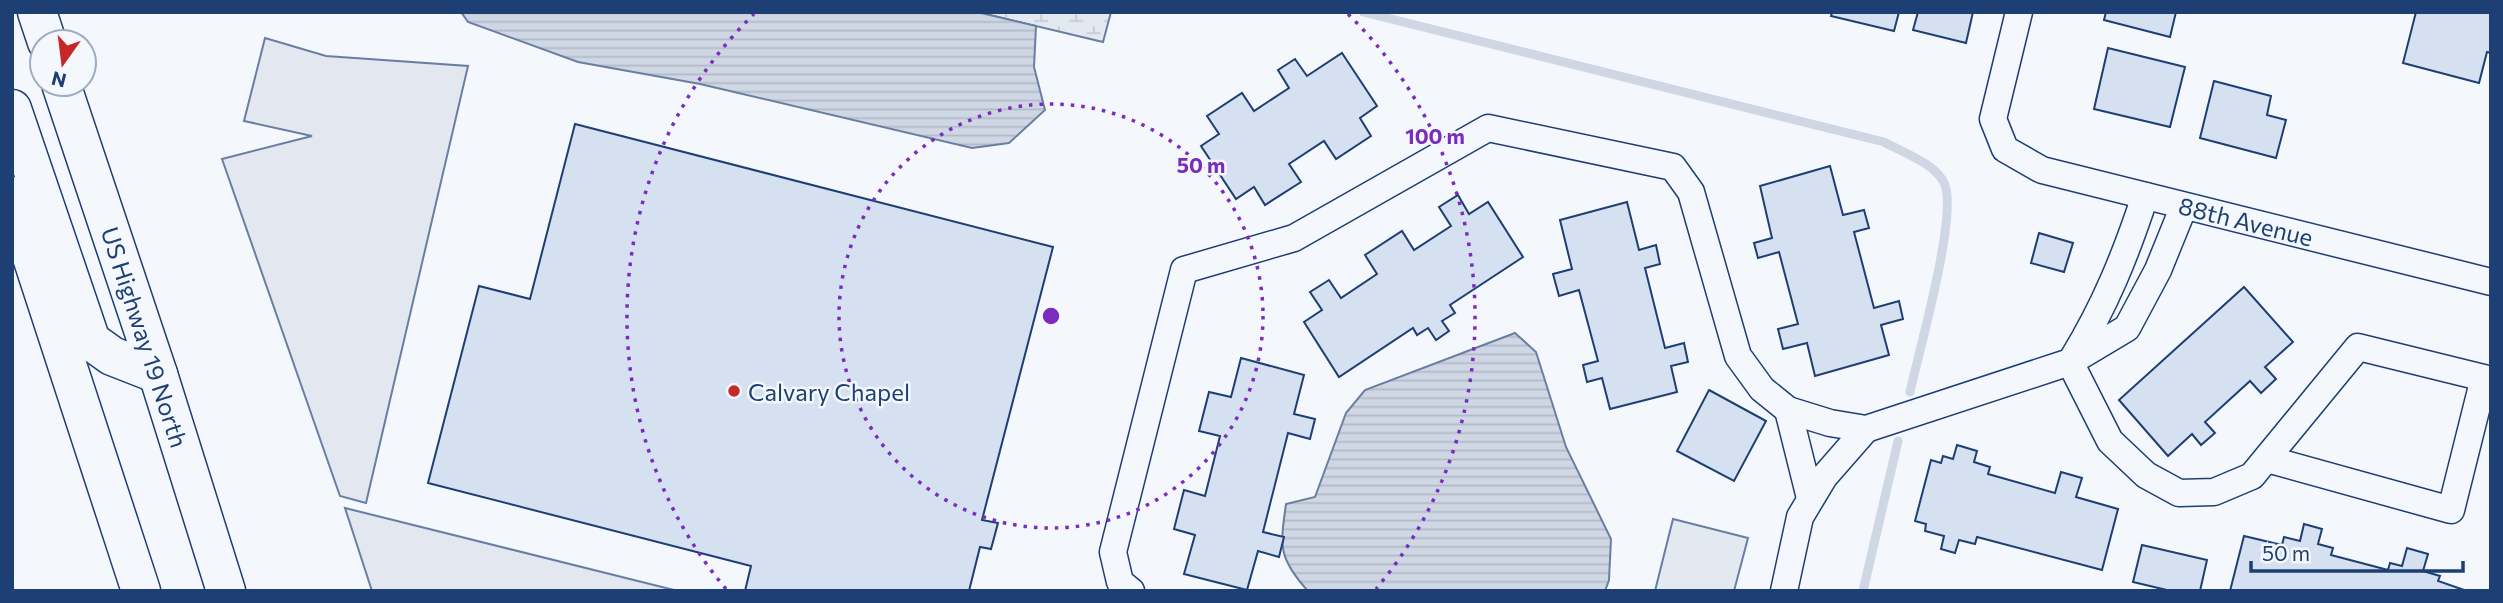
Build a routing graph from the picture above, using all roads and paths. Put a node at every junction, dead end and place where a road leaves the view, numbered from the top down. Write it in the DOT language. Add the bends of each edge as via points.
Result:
graph roads {
  1 [pos="2020,12"];
  2 [pos="66,98"];
  3 [pos="12,109"];
  4 [pos="12,196"];
  5 [pos="2145,196"];
  6 [pos="2184,206"];
  7 [pos="2491,282"];
  8 [pos="2070,362"];
  9 [pos="159,374"];
  10 [pos="1788,410"];
  11 [pos="1866,429"];
  12 [pos="2267,459"];
  13 [pos="1810,498"];
  14 [pos="141,591"];
  15 [pos="226,591"];
  16 [pos="1130,591"];
  17 [pos="1784,591"];
  1 -- 5 [label="street, 88th Avenue" via="1993,119 2005,149 2042,170"];
  2 -- 9 [label="highway, US Highway 19 North"];
  3 -- 9 [label="highway" via="90,341 112,356"];
  4 -- 14 [label="highway"];
  5 -- 6 [label="street, 88th Avenue"];
  5 -- 8 [label="street" via="2102,310"];
  6 -- 7 [label="street, 88th Avenue"];
  6 -- 8 [label="street" via="2158,270 2127,328"];
  8 -- 11 [label="street"];
  8 -- 12 [label="street" via="2110,441 2146,475 2179,492 2214,492 2252,476"];
  9 -- 15 [label="highway, US Highway 19 North"];
  10 -- 11 [label="street"];
  10 -- 13 [label="street"];
  10 -- 16 [label="street" via="1762,389 1738,356 1690,192 1673,167 1488,128 1294,237 1184,270 1113,552 1120,582"];
  11 -- 13 [label="street"];
  12 -- 12 [label="street" via="2451,510 2484,379 2358,347"];
  13 -- 17 [label="street" via="1800,517"];
}
